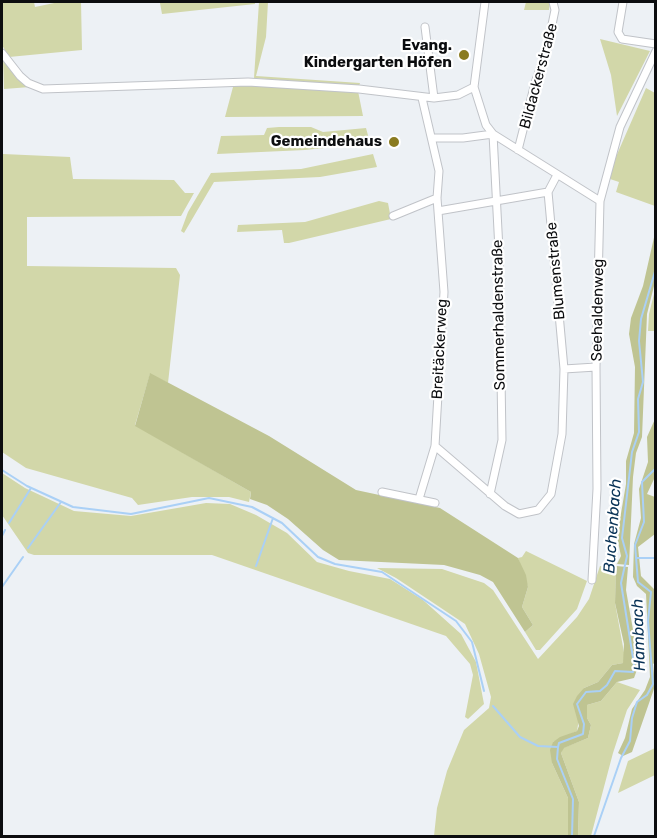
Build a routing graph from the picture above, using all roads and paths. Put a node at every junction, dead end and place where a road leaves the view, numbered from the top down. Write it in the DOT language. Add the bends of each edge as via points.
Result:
graph roads {
  1 [pos="485,2"];
  2 [pos="553,2"];
  3 [pos="623,2"];
  4 [pos="425,27"];
  5 [pos="656,44"];
  6 [pos="656,51"];
  7 [pos="2,52"];
  8 [pos="474,87"];
  9 [pos="422,98"];
  10 [pos="434,98"];
  11 [pos="493,134"];
  12 [pos="432,138"];
  13 [pos="518,150"];
  14 [pos="557,175"];
  15 [pos="548,192"];
  16 [pos="437,198"];
  17 [pos="600,201"];
  18 [pos="496,202"];
  19 [pos="438,211"];
  20 [pos="393,216"];
  21 [pos="596,367"];
  22 [pos="564,369"];
  23 [pos="435,447"];
  24 [pos="382,492"];
  25 [pos="490,494"];
  26 [pos="419,499"];
  27 [pos="435,503"];
  28 [pos="592,580"];
  1 -- 8 [label="street"];
  2 -- 13 [label="street, Bildackerstraße" via="547,50"];
  3 -- 5 [label="street" via="618,32 622,39"];
  4 -- 10 [label="street"];
  6 -- 17 [label="street, Seehaldenweg" via="620,127"];
  7 -- 9 [label="street" via="28,83 44,88 248,82"];
  8 -- 10 [label="street"];
  8 -- 11 [label="street" via="481,114"];
  9 -- 10 [label="street"];
  9 -- 12 [label="street, Breitäckerweg"];
  11 -- 12 [label="street"];
  11 -- 13 [label="street"];
  11 -- 18 [label="street, Sommerhaldenstraße"];
  12 -- 16 [label="street, Breitäckerweg" via="439,171"];
  13 -- 14 [label="street"];
  14 -- 15 [label="street"];
  14 -- 17 [label="street"];
  15 -- 18 [label="street"];
  15 -- 22 [label="street, Blumenstraße"];
  16 -- 19 [label="street, Breitäckerweg"];
  16 -- 20 [label="street"];
  17 -- 21 [label="street, Seehaldenweg"];
  18 -- 19 [label="street"];
  18 -- 25 [label="street, Sommerhaldenstraße" via="502,440"];
  19 -- 23 [label="street, Breitäckerweg" via="444,292"];
  21 -- 22 [label="street"];
  21 -- 28 [label="street, Seehaldenweg" via="597,489"];
  22 -- 25 [label="street, Blumenstraße" via="560,453 548,501 531,514 519,514"];
  23 -- 25 [label="street, Blumenstraße"];
  23 -- 26 [label="street, Breitäckerweg"];
  24 -- 26 [label="street"];
  26 -- 27 [label="street"];
}
